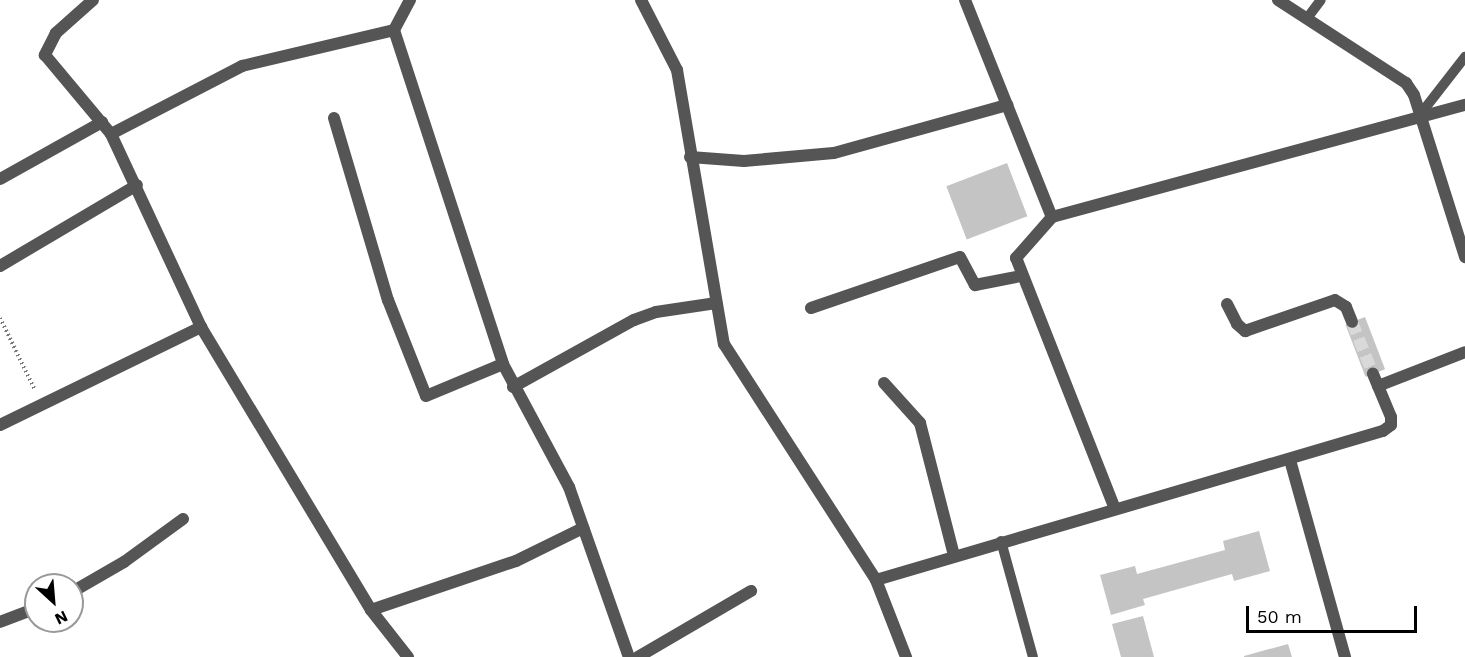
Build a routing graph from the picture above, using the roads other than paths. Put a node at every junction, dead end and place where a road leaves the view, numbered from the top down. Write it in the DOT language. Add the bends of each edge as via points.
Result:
graph roads {
  1 [pos="93,0"];
  2 [pos="410,0"];
  3 [pos="641,0"];
  4 [pos="965,0"];
  5 [pos="1278,0"];
  6 [pos="1321,0"];
  7 [pos="1308,17"];
  8 [pos="394,30"];
  9 [pos="1465,57"];
  10 [pos="1007,105"];
  11 [pos="1465,105"];
  12 [pos="1419,116"];
  13 [pos="334,118"];
  14 [pos="102,122"];
  15 [pos="111,134"];
  16 [pos="690,157"];
  17 [pos="0,178"];
  18 [pos="137,185"];
  19 [pos="1052,217"];
  20 [pos="1465,257"];
  21 [pos="0,266"];
  22 [pos="1021,276"];
  23 [pos="716,303"];
  24 [pos="1227,304"];
  25 [pos="811,308"];
  26 [pos="1352,322"];
  27 [pos="201,327"];
  28 [pos="1465,352"];
  29 [pos="503,364"];
  30 [pos="884,383"];
  31 [pos="513,387"];
  32 [pos="0,425"];
  33 [pos="1290,460"];
  34 [pos="1115,509"];
  35 [pos="183,519"];
  36 [pos="583,528"];
  37 [pos="1001,541"];
  38 [pos="954,555"];
  39 [pos="876,580"];
  40 [pos="84,585"];
  41 [pos="751,591"];
  42 [pos="371,610"];
  43 [pos="24,613"];
  44 [pos="0,622"];
  45 [pos="408,657"];
  46 [pos="629,657"];
  47 [pos="638,657"];
  48 [pos="906,657"];
  49 [pos="1033,657"];
  50 [pos="1345,657"];
  1 -- 14 [label="street" via="56,33 45,55"];
  2 -- 8 [label="street"];
  3 -- 16 [label="street" via="676,70"];
  4 -- 10 [label="street"];
  5 -- 7 [label="street"];
  6 -- 7 [label="lane"];
  7 -- 12 [label="street" via="1406,82"];
  8 -- 15 [label="street" via="242,66"];
  8 -- 29 [label="street"];
  9 -- 12 [label="lane"];
  10 -- 16 [label="street" via="834,153 744,161"];
  10 -- 19 [label="street"];
  11 -- 12 [label="street"];
  12 -- 19 [label="street"];
  12 -- 20 [label="street"];
  13 -- 29 [label="street" via="388,300 426,396"];
  14 -- 15 [label="street"];
  14 -- 17 [label="street"];
  15 -- 18 [label="street"];
  16 -- 23 [label="street"];
  18 -- 21 [label="street"];
  18 -- 27 [label="street"];
  19 -- 22 [label="street" via="1016,258"];
  22 -- 25 [label="street" via="975,285 960,257"];
  22 -- 34 [label="street"];
  23 -- 31 [label="street" via="656,312 634,320"];
  23 -- 39 [label="street" via="724,344"];
  24 -- 26 [label="street" via="1245,331 1335,300 1346,307"];
  27 -- 32 [label="street"];
  27 -- 42 [label="street"];
  28 -- 33 [label="street" via="1376,380 1391,417 1388,428"];
  29 -- 31 [label="street"];
  30 -- 38 [label="street" via="920,423"];
  31 -- 36 [label="street" via="568,487"];
  33 -- 34 [label="street"];
  33 -- 50 [label="street"];
  34 -- 37 [label="street"];
  35 -- 40 [label="street" via="124,562"];
  36 -- 42 [label="street" via="516,561"];
  36 -- 46 [label="street"];
  37 -- 38 [label="street"];
  37 -- 49 [label="lane"];
  38 -- 39 [label="street"];
  39 -- 48 [label="street"];
  41 -- 47 [label="street"];
  42 -- 45 [label="street"];
  43 -- 44 [label="street"];
}
